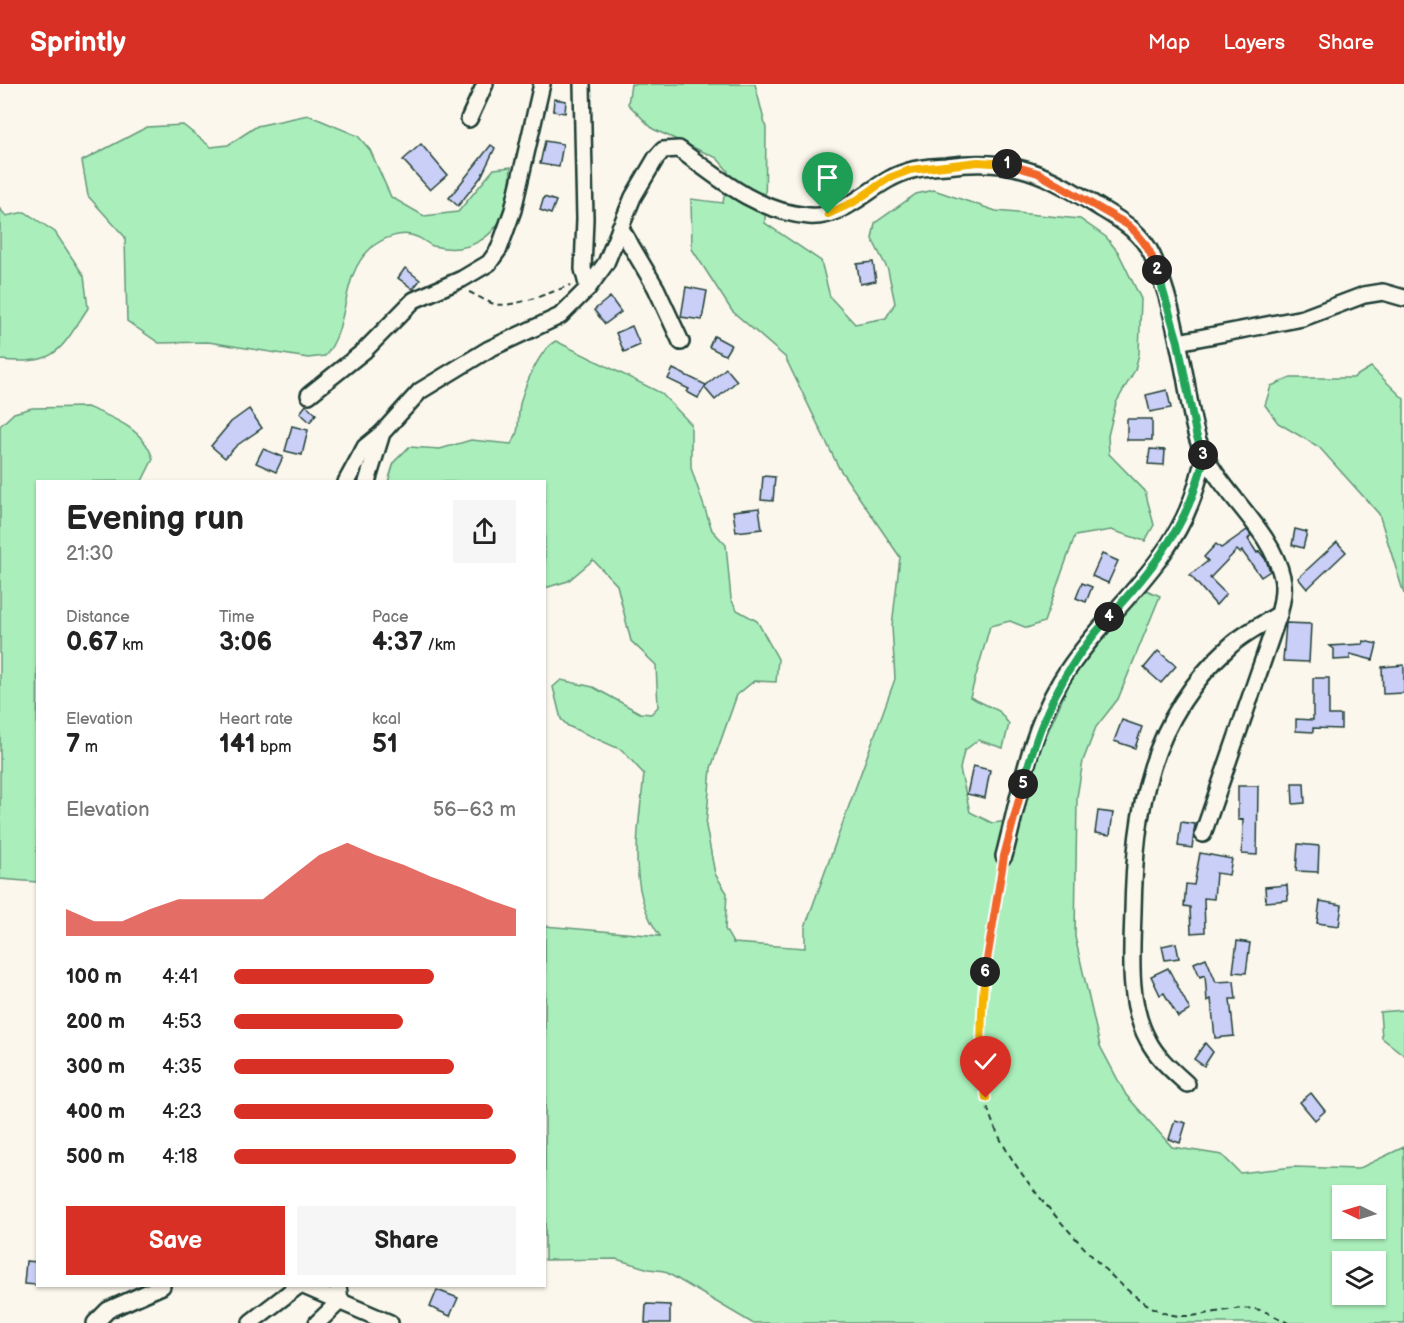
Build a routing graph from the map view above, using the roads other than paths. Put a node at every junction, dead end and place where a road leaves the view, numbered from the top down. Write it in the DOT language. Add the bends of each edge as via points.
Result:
graph roads {
  1 [pos="485,84"];
  2 [pos="542,84"];
  3 [pos="582,84"];
  4 [pos="469,119"];
  5 [pos="620,227"];
  6 [pos="586,284"];
  7 [pos="1404,298"];
  8 [pos="681,342"];
  9 [pos="1178,342"];
  10 [pos="309,394"];
  11 [pos="382,434"];
  12 [pos="1204,458"];
  13 [pos="347,480"];
  14 [pos="368,480"];
  15 [pos="1279,614"];
  16 [pos="1203,834"];
  17 [pos="1004,856"];
  18 [pos="1187,1084"];
  19 [pos="297,1287"];
  20 [pos="309,1287"];
  21 [pos="150,1288"];
  22 [pos="339,1293"];
  23 [pos="251,1322"];
  24 [pos="95,1323"];
  25 [pos="317,1323"];
  26 [pos="390,1323"];
  1 -- 4 [label="street"];
  2 -- 10 [label="street" via="525,167 499,249 489,262 462,279 414,300 364,351"];
  3 -- 6 [label="street"];
  5 -- 6 [label="street" via="606,263"];
  5 -- 8 [label="street" via="656,288"];
  5 -- 9 [label="street" via="656,158 671,148 679,149 741,194 810,216 828,214 910,170 978,162 1020,166 1090,202 1139,235 1152,254"];
  6 -- 11 [label="street" via="560,316 489,349 420,392"];
  7 -- 9 [label="street" via="1383,292 1364,295 1303,318"];
  9 -- 12 [label="street"];
  11 -- 13 [label="street" via="365,447"];
  11 -- 14 [label="street"];
  12 -- 15 [label="street" via="1278,563 1284,593"];
  12 -- 17 [label="street" via="1191,502 1175,533 1059,683 1030,757"];
  15 -- 16 [label="street"];
  15 -- 18 [label="street" via="1231,645 1198,684 1172,723 1144,788 1135,850 1134,995 1148,1041"];
  19 -- 23 [label="street"];
  20 -- 22 [label="street"];
  21 -- 24 [label="street" via="108,1310"];
  22 -- 25 [label="street"];
  22 -- 26 [label="street"];
}
